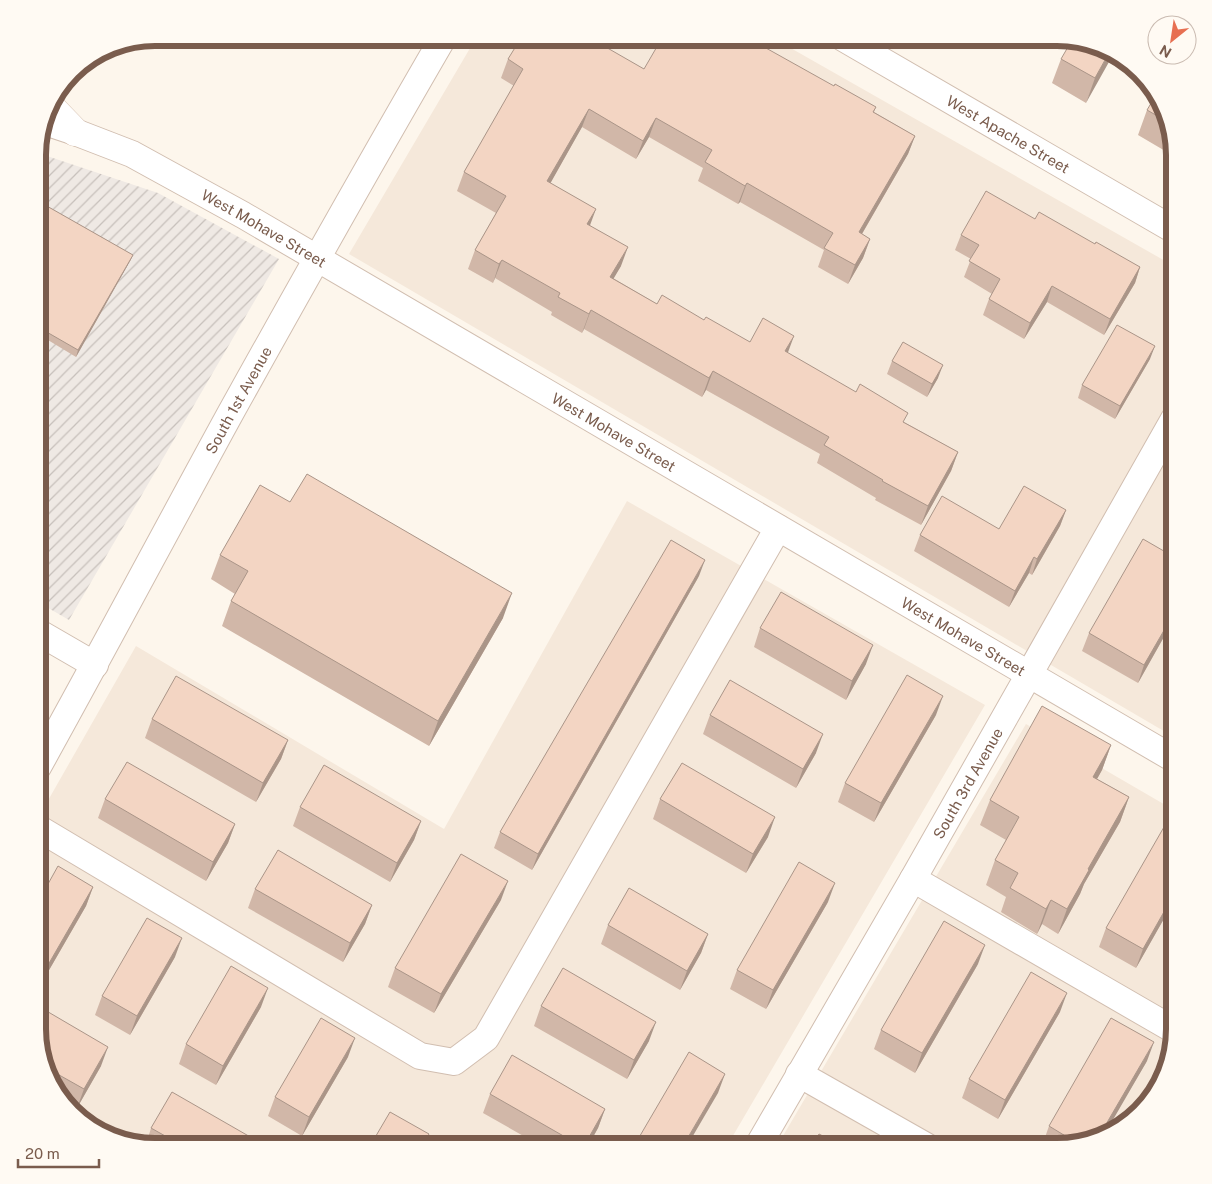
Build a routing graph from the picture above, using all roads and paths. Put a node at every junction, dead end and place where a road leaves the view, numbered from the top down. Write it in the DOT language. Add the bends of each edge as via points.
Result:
graph roads {
  1 [pos="438,46"];
  2 [pos="857,46"];
  3 [pos="56,112"];
  4 [pos="51,124"];
  5 [pos="75,132"];
  6 [pos="1166,225"];
  7 [pos="317,258"];
  8 [pos="1166,433"];
  9 [pos="778,528"];
  10 [pos="46,637"];
  11 [pos="95,665"];
  12 [pos="1030,675"];
  13 [pos="46,753"];
  14 [pos="1166,754"];
  15 [pos="46,833"];
  16 [pos="914,879"];
  17 [pos="1166,1025"];
  18 [pos="799,1074"];
  19 [pos="763,1138"];
  20 [pos="912,1138"];
  1 -- 7 [label="street, South 1st Avenue"];
  2 -- 6 [label="street, West Apache Street"];
  3 -- 5 [label="main road"];
  4 -- 5 [label="street, West Mohave Street"];
  5 -- 7 [label="street, West Mohave Street" via="132,154"];
  7 -- 9 [label="street, West Mohave Street"];
  7 -- 11 [label="street, South 1st Avenue"];
  8 -- 12 [label="street, South 3rd Avenue"];
  9 -- 12 [label="street, West Mohave Street"];
  9 -- 15 [label="street" via="486,1038 454,1062 420,1056"];
  10 -- 11 [label="street"];
  11 -- 13 [label="street, South 1st Avenue"];
  12 -- 14 [label="street, West Mohave Street"];
  12 -- 16 [label="street, South 3rd Avenue"];
  16 -- 17 [label="street"];
  16 -- 18 [label="street, South 3rd Avenue"];
  18 -- 19 [label="street, South 3rd Avenue"];
  18 -- 20 [label="street"];
}
